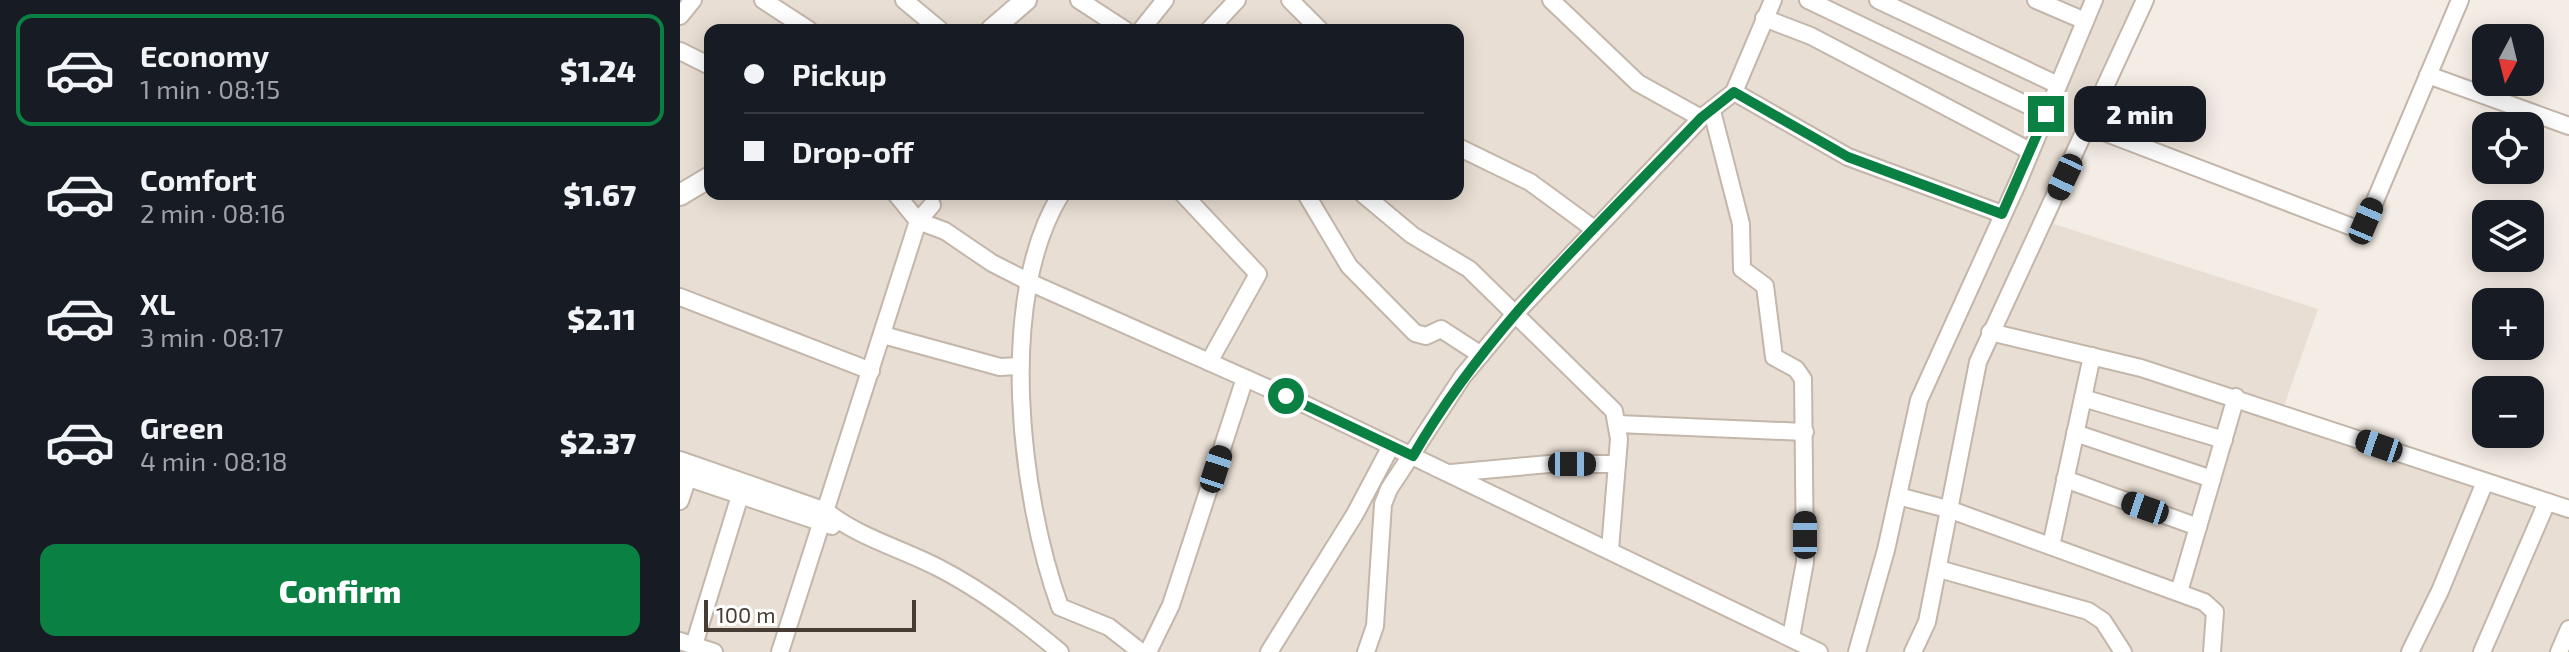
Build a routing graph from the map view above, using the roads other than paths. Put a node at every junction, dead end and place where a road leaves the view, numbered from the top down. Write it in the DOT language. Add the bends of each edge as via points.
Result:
graph roads {
  1 [pos="693,0"];
  2 [pos="763,0"];
  3 [pos="904,0"];
  4 [pos="1026,0"];
  5 [pos="1079,0"];
  6 [pos="1165,0"];
  7 [pos="1237,0"];
  8 [pos="1290,0"];
  9 [pos="1551,0"];
  10 [pos="1773,0"];
  11 [pos="1808,0"];
  12 [pos="1878,0"];
  13 [pos="2036,0"];
  14 [pos="2094,0"];
  15 [pos="2145,0"];
  16 [pos="2460,0"];
  17 [pos="680,16"];
  18 [pos="1764,18"];
  19 [pos="2085,21"];
  20 [pos="800,24"];
  21 [pos="933,24"];
  22 [pos="998,24"];
  23 [pos="1116,24"];
  24 [pos="1146,24"];
  25 [pos="1215,24"];
  26 [pos="1314,24"];
  27 [pos="680,51"];
  28 [pos="704,63"];
  29 [pos="2428,75"];
  30 [pos="2058,85"];
  31 [pos="1734,92"];
  32 [pos="2046,114"];
  33 [pos="1707,115"];
  34 [pos="2088,126"];
  35 [pos="2569,126"];
  36 [pos="1464,150"];
  37 [pos="2030,151"];
  38 [pos="704,181"];
  39 [pos="680,195"];
  40 [pos="901,200"];
  41 [pos="927,200"];
  42 [pos="928,200"];
  43 [pos="1057,200"];
  44 [pos="1189,200"];
  45 [pos="1310,200"];
  46 [pos="1370,200"];
  47 [pos="2002,214"];
  48 [pos="918,221"];
  49 [pos="1594,229"];
  50 [pos="945,231"];
  51 [pos="1029,282"];
  52 [pos="680,297"];
  53 [pos="1514,315"];
  54 [pos="1990,332"];
  55 [pos="883,335"];
  56 [pos="1481,355"];
  57 [pos="2092,356"];
  58 [pos="1209,362"];
  59 [pos="1020,366"];
  60 [pos="871,371"];
  61 [pos="1245,378"];
  62 [pos="2236,397"];
  63 [pos="2083,398"];
  64 [pos="1618,424"];
  65 [pos="1805,432"];
  66 [pos="2075,433"];
  67 [pos="2224,440"];
  68 [pos="1391,446"];
  69 [pos="1413,456"];
  70 [pos="680,460"];
  71 [pos="1617,464"];
  72 [pos="1450,473"];
  73 [pos="684,476"];
  74 [pos="2065,479"];
  75 [pos="2212,479"];
  76 [pos="745,480"];
  77 [pos="2485,482"];
  78 [pos="1898,496"];
  79 [pos="739,497"];
  80 [pos="680,501"];
  81 [pos="2547,502"];
  82 [pos="2569,509"];
  83 [pos="1951,510"];
  84 [pos="824,518"];
  85 [pos="2198,527"];
  86 [pos="2051,546"];
  87 [pos="1610,550"];
  88 [pos="1939,569"];
  89 [pos="2179,592"];
  90 [pos="2569,629"];
  91 [pos="1791,637"];
  92 [pos="687,643"];
  93 [pos="714,652"];
  94 [pos="780,652"];
  95 [pos="1060,652"];
  96 [pos="1141,652"];
  97 [pos="1148,652"];
  98 [pos="1269,652"];
  99 [pos="1366,652"];
  100 [pos="1819,652"];
  101 [pos="1857,652"];
  102 [pos="1913,652"];
  103 [pos="2123,652"];
  104 [pos="2212,652"];
  105 [pos="2410,652"];
  106 [pos="2482,652"];
  107 [pos="2559,652"];
  1 -- 17 [label="street"];
  2 -- 20 [label="street"];
  3 -- 21 [label="street"];
  4 -- 22 [label="street"];
  5 -- 23 [label="street"];
  6 -- 24 [label="street"];
  7 -- 25 [label="street"];
  8 -- 26 [label="street"];
  9 -- 33 [label="street" via="1638,83"];
  10 -- 18 [label="street"];
  11 -- 32 [label="street"];
  12 -- 30 [label="street"];
  13 -- 19 [label="street"];
  14 -- 19 [label="street"];
  15 -- 34 [label="street"];
  16 -- 29 [label="street"];
  18 -- 31 [label="street"];
  18 -- 37 [label="street" via="1811,36"];
  19 -- 30 [label="street"];
  27 -- 28 [label="street"];
  29 -- 34 [label="street" via="2360,230"];
  29 -- 35 [label="street"];
  30 -- 32 [label="street"];
  31 -- 33 [label="street"];
  31 -- 47 [label="street" via="1848,157"];
  32 -- 37 [label="street"];
  33 -- 49 [label="street"];
  33 -- 65 [label="street" via="1741,224 1742,269 1765,286 1774,357 1803,379"];
  34 -- 54 [label="street"];
  36 -- 49 [label="street" via="1530,182"];
  37 -- 47 [label="street"];
  38 -- 39 [label="street"];
  40 -- 48 [label="street"];
  41 -- 48 [label="street"];
  42 -- 50 [label="street"];
  43 -- 51 [label="street"];
  44 -- 58 [label="street" via="1258,274"];
  45 -- 56 [label="street" via="1349,266 1415,333 1422,336 1441,329"];
  46 -- 53 [label="street" via="1412,235 1469,269"];
  47 -- 78 [label="street" via="1930,370"];
  48 -- 50 [label="street"];
  48 -- 55 [label="street"];
  49 -- 53 [label="street"];
  50 -- 51 [label="street"];
  51 -- 58 [label="street"];
  51 -- 59 [label="street"];
  52 -- 60 [label="street"];
  53 -- 56 [label="street"];
  53 -- 64 [label="street" via="1608,405"];
  54 -- 57 [label="street"];
  54 -- 83 [label="street" via="1961,436"];
  55 -- 59 [label="street" via="1000,367"];
  55 -- 60 [label="street"];
  56 -- 69 [label="street" via="1441,406"];
  57 -- 62 [label="street"];
  57 -- 63 [label="street"];
  58 -- 61 [label="street"];
  59 -- 96 [label="street" via="1026,448 1060,607 1109,627"];
  60 -- 84 [label="street"];
  61 -- 68 [label="street"];
  61 -- 97 [label="street" via="1176,591"];
  62 -- 67 [label="street"];
  62 -- 77 [label="street"];
  63 -- 66 [label="street"];
  63 -- 67 [label="street"];
  64 -- 65 [label="street"];
  64 -- 71 [label="street"];
  65 -- 91 [label="street" via="1805,562"];
  66 -- 74 [label="street"];
  66 -- 75 [label="street"];
  67 -- 75 [label="street"];
  68 -- 69 [label="street"];
  68 -- 98 [label="street"];
  69 -- 72 [label="street"];
  69 -- 99 [label="street" via="1383,504 1375,626"];
  70 -- 76 [label="street"];
  71 -- 72 [label="street"];
  71 -- 87 [label="street"];
  72 -- 87 [label="street"];
  73 -- 79 [label="street"];
  73 -- 80 [label="street"];
  74 -- 85 [label="street"];
  74 -- 86 [label="street"];
  75 -- 85 [label="street"];
  76 -- 79 [label="street"];
  76 -- 84 [label="street"];
  77 -- 81 [label="street"];
  77 -- 105 [label="street"];
  78 -- 83 [label="street"];
  78 -- 101 [label="street"];
  79 -- 84 [label="street"];
  79 -- 92 [label="street"];
  81 -- 82 [label="street"];
  81 -- 106 [label="street"];
  83 -- 86 [label="street"];
  83 -- 88 [label="street"];
  84 -- 94 [label="street"];
  84 -- 95 [label="street" via="949,574"];
  85 -- 89 [label="street"];
  86 -- 89 [label="street"];
  87 -- 91 [label="street"];
  88 -- 102 [label="street" via="1925,633"];
  88 -- 103 [label="street" via="2088,611 2103,621"];
  89 -- 104 [label="street" via="2215,612"];
  90 -- 107 [label="street"];
  91 -- 100 [label="street"];
  92 -- 93 [label="street"];
}
